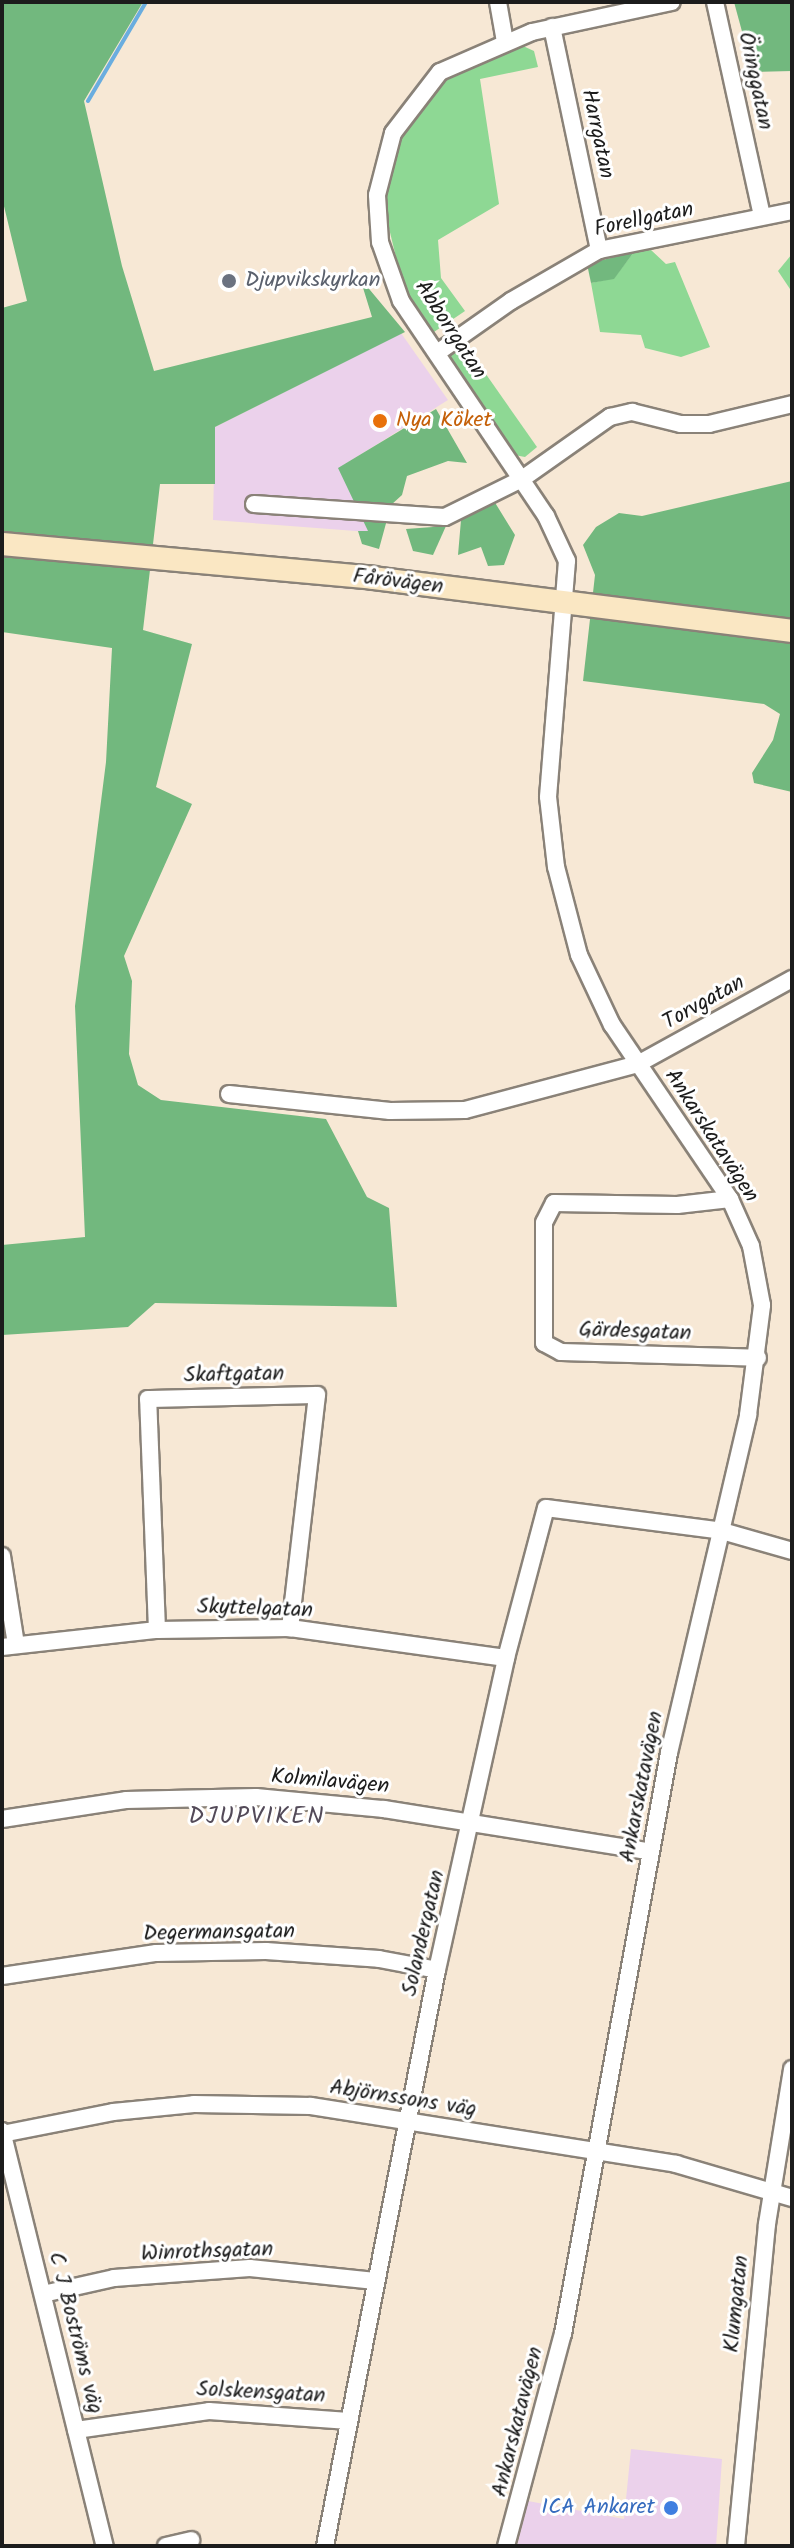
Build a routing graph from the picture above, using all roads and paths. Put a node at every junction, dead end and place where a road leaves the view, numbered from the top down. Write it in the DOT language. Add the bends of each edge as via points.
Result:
graph roads {
  1 [pos="498,2"];
  2 [pos="672,2"];
  3 [pos="715,2"];
  4 [pos="634,6"];
  5 [pos="552,27"];
  6 [pos="505,41"];
  7 [pos="792,211"];
  8 [pos="762,216"];
  9 [pos="599,250"];
  10 [pos="437,353"];
  11 [pos="792,404"];
  12 [pos="522,479"];
  13 [pos="254,504"];
  14 [pos="2,544"];
  15 [pos="566,602"];
  16 [pos="792,631"];
  17 [pos="792,979"];
  18 [pos="638,1064"];
  19 [pos="229,1094"];
  20 [pos="730,1199"];
  21 [pos="758,1358"];
  22 [pos="722,1531"];
  23 [pos="792,1551"];
  24 [pos="2,1556"];
  25 [pos="290,1628"];
  26 [pos="157,1630"];
  27 [pos="9,1645"];
  28 [pos="506,1658"];
  29 [pos="2,1819"];
  30 [pos="472,1821"];
  31 [pos="651,1852"];
  32 [pos="437,1970"];
  33 [pos="2,1976"];
  34 [pos="792,2069"];
  35 [pos="406,2123"];
  36 [pos="2,2133"];
  37 [pos="595,2149"];
  38 [pos="772,2192"];
  39 [pos="792,2198"];
  40 [pos="375,2281"];
  41 [pos="43,2294"];
  42 [pos="349,2421"];
  43 [pos="76,2430"];
  44 [pos="191,2540"];
  45 [pos="105,2546"];
  46 [pos="166,2546"];
  47 [pos="325,2546"];
  48 [pos="506,2546"];
  49 [pos="736,2546"];
  1 -- 6 [label="street"];
  2 -- 4 [label="street, Abborrgatan"];
  3 -- 8 [label="street, Öringgatan"];
  4 -- 5 [label="street, Abborrgatan"];
  5 -- 6 [label="street, Abborrgatan"];
  5 -- 9 [label="street, Harrgatan"];
  6 -- 10 [label="street, Abborrgatan" via="440,72 410,105 385,151 377,195 380,242 401,301"];
  7 -- 8 [label="street, Forellgatan"];
  8 -- 9 [label="street, Forellgatan"];
  9 -- 10 [label="street, Forellgatan"];
  10 -- 12 [label="street, Abborrgatan"];
  11 -- 12 [label="street" via="709,424 681,424 632,412 610,417"];
  12 -- 13 [label="street" via="445,517"];
  12 -- 15 [label="street, Abborrgatan" via="567,561"];
  14 -- 15 [label="street, Fårövägen"];
  15 -- 16 [label="street, Fårövägen"];
  15 -- 18 [label="street, Ankarskatavägen" via="548,797 556,867 579,955 612,1025"];
  17 -- 18 [label="street, Torvgatan"];
  18 -- 19 [label="street, Ankarskatavägen" via="465,1110 390,1111"];
  18 -- 20 [label="street, Ankarskatavägen"];
  20 -- 21 [label="street, Ankarskatavägen" via="751,1246 762,1305"];
  20 -- 21 [label="street, Gärdesgatan" via="677,1205 554,1203 544,1223 544,1343 561,1352"];
  21 -- 22 [label="street, Ankarskatavägen"];
  22 -- 23 [label="street"];
  22 -- 28 [label="street, Solandergatan" via="546,1508"];
  22 -- 31 [label="street, Ankarskatavägen"];
  24 -- 27 [label="street"];
  25 -- 26 [label="street, Skyttelgatan"];
  25 -- 26 [label="street, Skaftgatan" via="317,1395 148,1399"];
  25 -- 28 [label="street, Skyttelgatan"];
  26 -- 27 [label="street, Skyttelgatan"];
  28 -- 30 [label="street, Solandergatan"];
  29 -- 30 [label="street, Kolmilavägen" via="126,1800 256,1797"];
  30 -- 31 [label="street, Kolmilavägen"];
  30 -- 32 [label="street, Solandergatan"];
  31 -- 37 [label="street, Ankarskatavägen"];
  32 -- 33 [label="street, Degermansgatan" via="379,1959 266,1951 156,1953"];
  32 -- 35 [label="street, Solandergatan"];
  34 -- 38 [label="street, Klumgatan"];
  35 -- 36 [label="street, Abjörnssons väg" via="311,2106 194,2104 113,2112"];
  35 -- 37 [label="street, Abjörnssons väg"];
  35 -- 40 [label="street, Solandergatan"];
  36 -- 41 [label="street, C J Boströms väg"];
  37 -- 38 [label="street, Abjörnssons väg" via="676,2164"];
  37 -- 48 [label="street, Ankarskatavägen" via="563,2334"];
  38 -- 39 [label="street, Abjörnssons väg"];
  38 -- 49 [label="street, Klumgatan"];
  40 -- 41 [label="street, Winrothsgatan" via="250,2268 114,2278"];
  40 -- 42 [label="street, Solandergatan"];
  41 -- 43 [label="street, C J Boströms väg"];
  42 -- 43 [label="street, Solskensgatan" via="209,2411"];
  42 -- 47 [label="street, Solandergatan"];
  43 -- 45 [label="street, C J Boströms väg"];
  44 -- 46 [label="street"];
}
